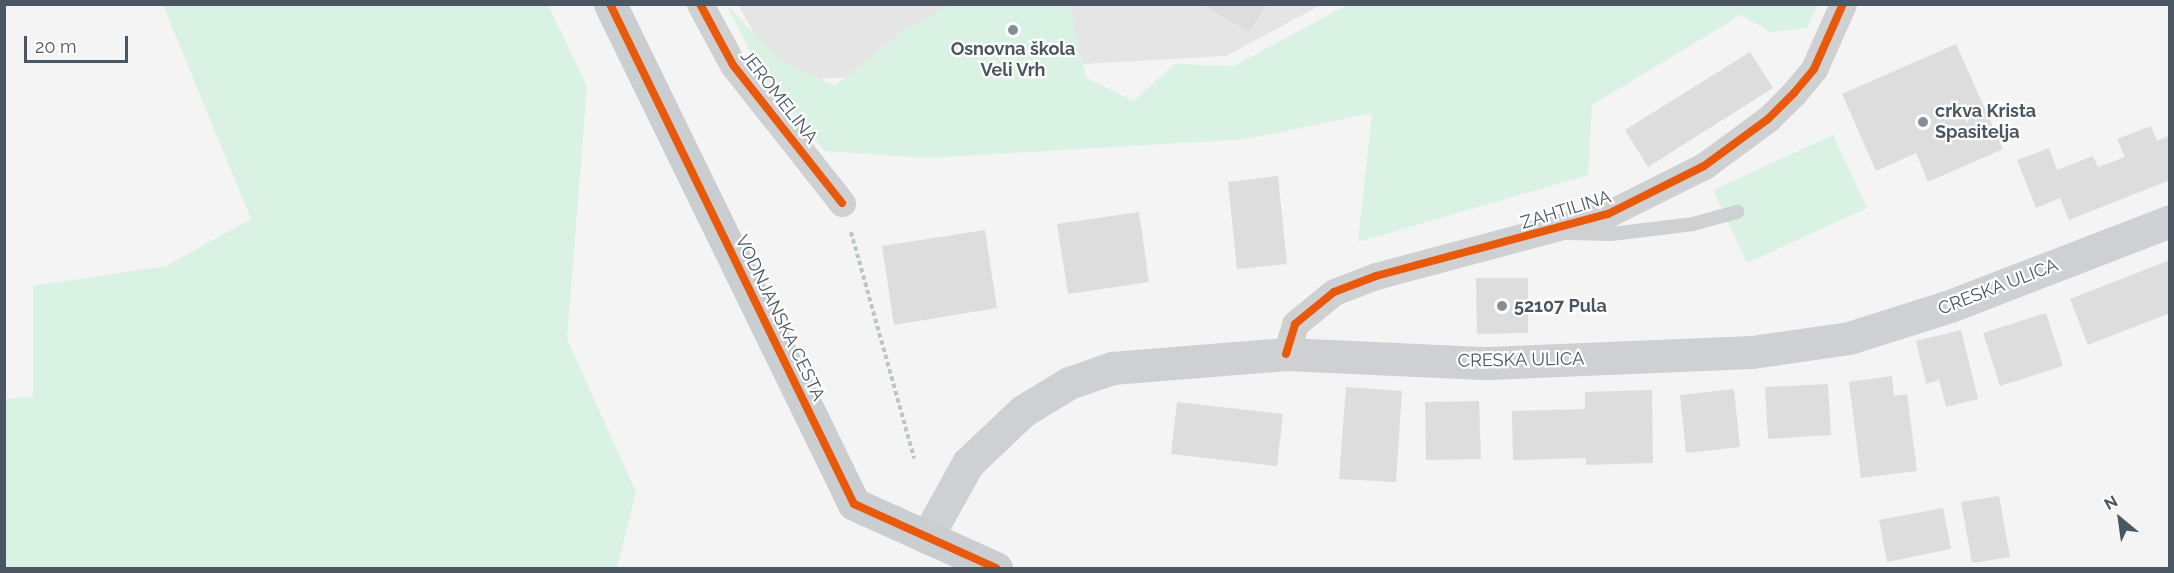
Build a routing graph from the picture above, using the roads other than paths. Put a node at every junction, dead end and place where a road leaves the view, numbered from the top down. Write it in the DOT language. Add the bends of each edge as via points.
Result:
graph roads {
  1 [pos="610,4"];
  2 [pos="700,4"];
  3 [pos="1843,4"];
  4 [pos="842,203"];
  5 [pos="1737,212"];
  6 [pos="2169,221"];
  7 [pos="1559,230"];
  8 [pos="1286,354"];
  9 [pos="927,537"];
  10 [pos="996,568"];
  1 -- 9 [label="main road, VODNJANSKA CESTA" via="854,504"];
  2 -- 4 [label="street, JEROMELINA" via="733,65"];
  3 -- 7 [label="street, ZAHTILINA" via="1814,69 1768,119 1704,166 1643,200"];
  5 -- 7 [label="lane" via="1693,224 1612,234 1572,235"];
  6 -- 8 [label="main road, CRESKA ULICA" via="1950,306 1849,338 1752,352 1488,363"];
  7 -- 8 [label="street, ZAHTILINA" via="1376,276 1334,292 1295,324"];
  8 -- 9 [label="main road, CRESKA ULICA" via="1149,363 1069,383 1023,411 968,463"];
  9 -- 10 [label="main road, VODNJANSKA CESTA"];
}
